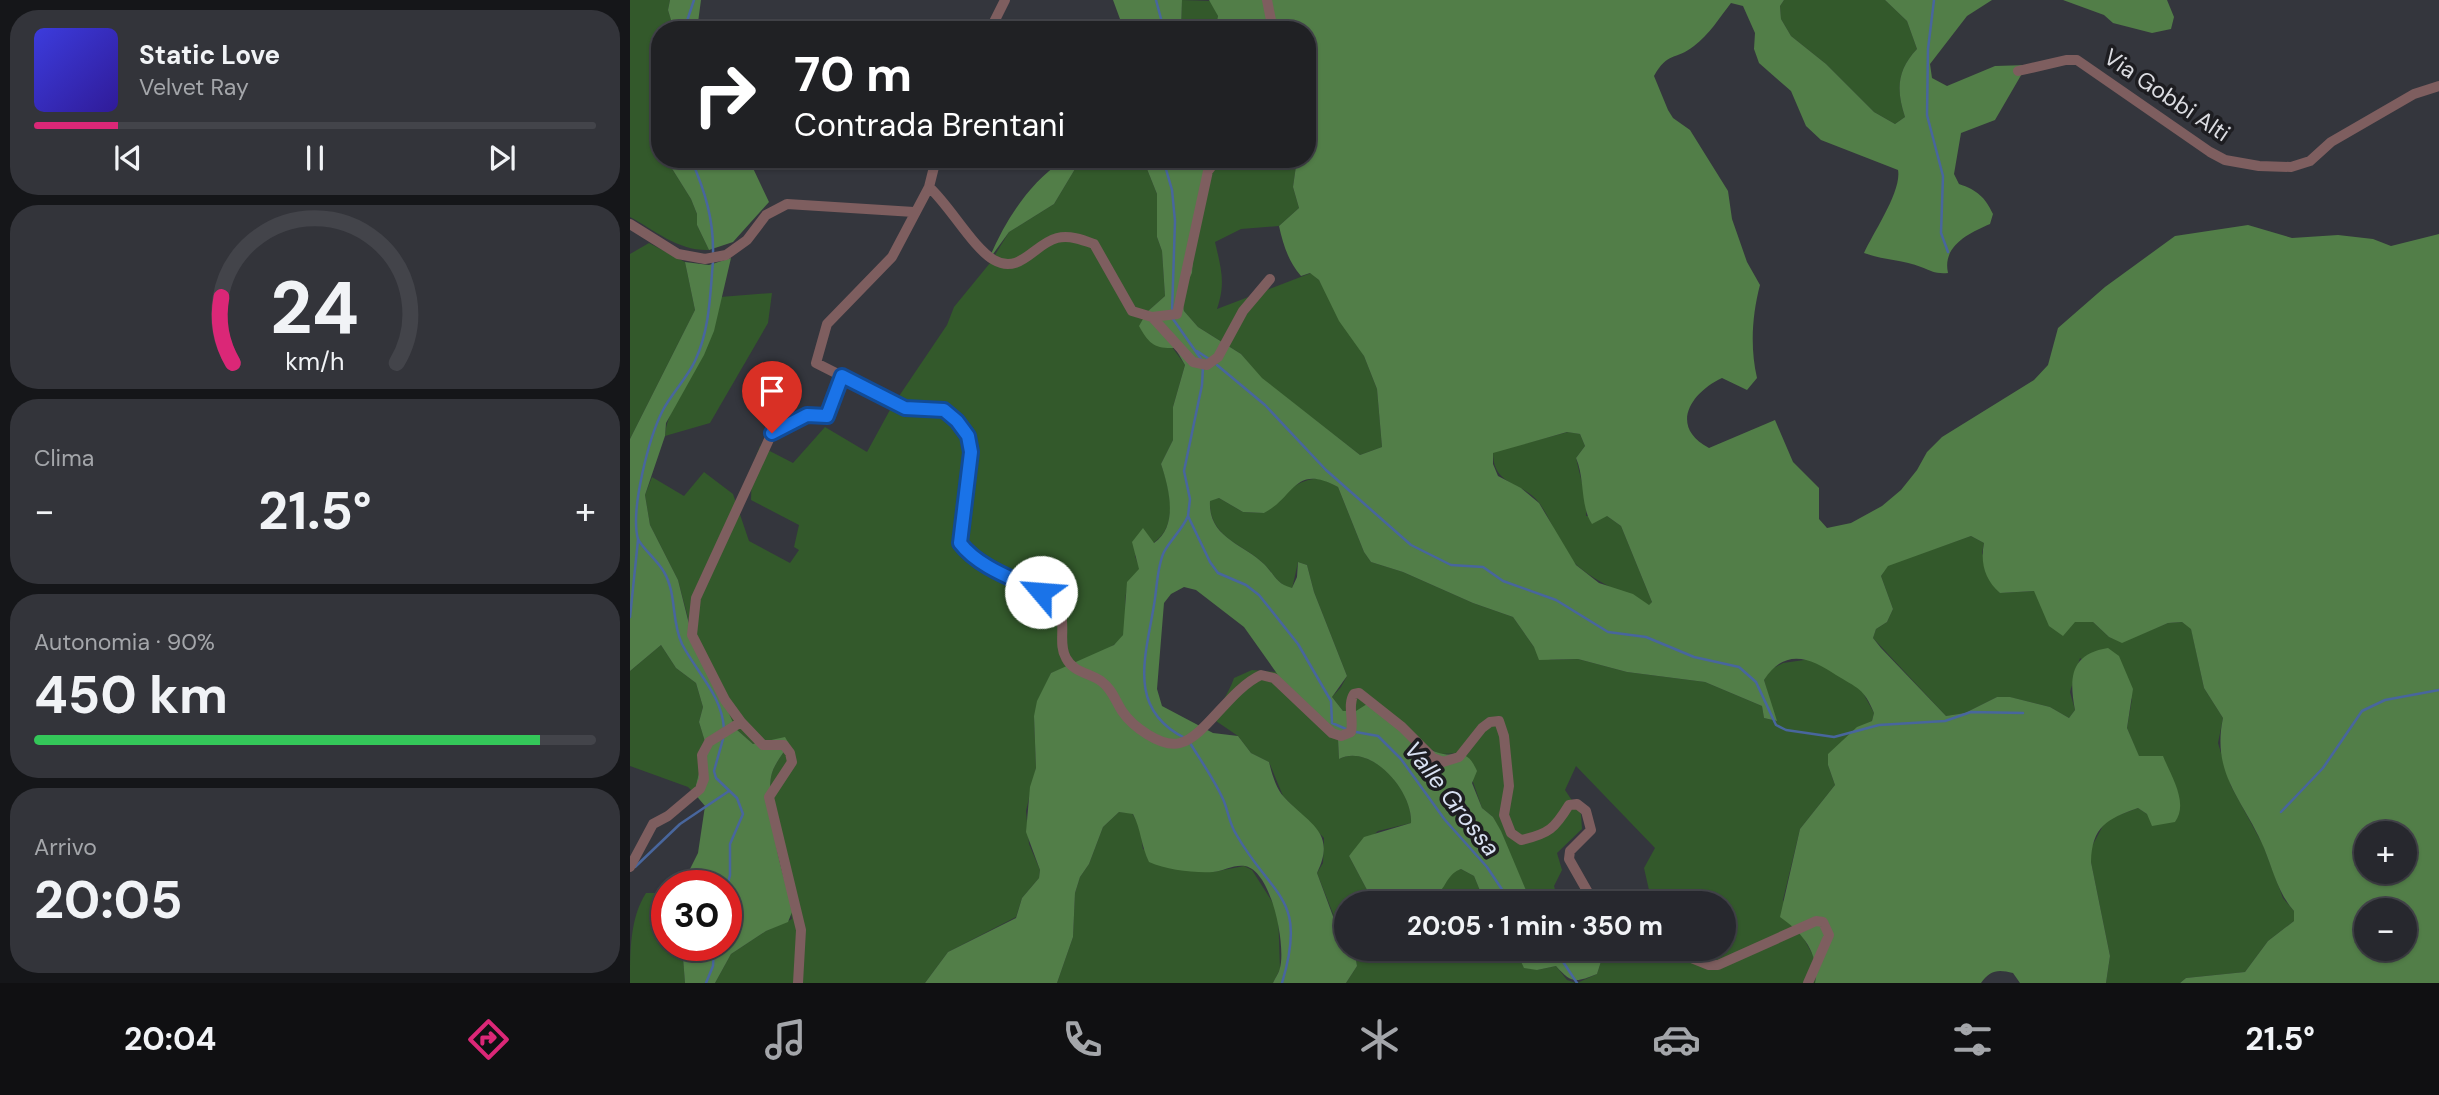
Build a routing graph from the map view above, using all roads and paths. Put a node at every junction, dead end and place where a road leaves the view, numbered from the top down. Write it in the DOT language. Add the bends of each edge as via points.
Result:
graph roads {
  1 [pos="1005,0"];
  2 [pos="1267,0"];
  3 [pos="994,21"];
  4 [pos="1271,21"];
  5 [pos="2018,71"];
  6 [pos="2439,86"];
  7 [pos="934,168"];
  8 [pos="1210,168"];
  9 [pos="929,187"];
  10 [pos="914,212"];
  11 [pos="630,224"];
  12 [pos="1270,279"];
  13 [pos="1152,317"];
  14 [pos="842,376"];
  15 [pos="741,722"];
  16 [pos="630,867"];
  17 [pos="1587,891"];
  18 [pos="1736,957"];
  19 [pos="1701,961"];
  20 [pos="1727,961"];
  21 [pos="798,983"];
  22 [pos="1808,983"];
  1 -- 3 [label="street"];
  2 -- 4 [label="street"];
  5 -- 6 [label="street, Via Gobbi Alti" via="2077,61 2154,117 2225,160 2291,167 2310,161 2331,142 2414,94"];
  7 -- 9 [label="street"];
  8 -- 13 [label="street" via="1177,314"];
  9 -- 10 [label="street"];
  9 -- 13 [label="street" via="978,245 1005,265 1017,263 1055,239 1094,244 1132,310"];
  10 -- 11 [label="street" via="787,204 766,215 747,240 726,255 705,259 678,254"];
  10 -- 14 [label="street" via="892,257 827,324 816,363"];
  12 -- 13 [label="street" via="1243,311 1218,358 1207,365 1193,362"];
  14 -- 15 [label="street" via="827,416 807,415 772,433 696,598 692,635 725,701"];
  14 -- 17 [label="street" via="905,408 944,410 957,421 968,436 971,452 960,543 966,552 1041,592 1057,606 1063,621 1063,655 1070,665 1113,692 1134,724 1172,744 1183,743 1233,694 1261,675 1274,678 1332,733 1341,736 1351,732 1350,701 1359,692 1443,762 1458,757 1482,728 1499,721 1508,786 1504,815 1511,833 1521,840 1555,828 1569,805 1577,804 1586,811 1591,830 1570,851 1569,859"];
  15 -- 16 [label="street" via="709,742 702,755 700,789 653,824"];
  15 -- 21 [label="street" via="763,745 783,745 792,762 769,797 801,930"];
  18 -- 22 [label="street" via="1816,921 1823,922 1829,935"];
  19 -- 20 [label="street" via="1718,965"];
}
